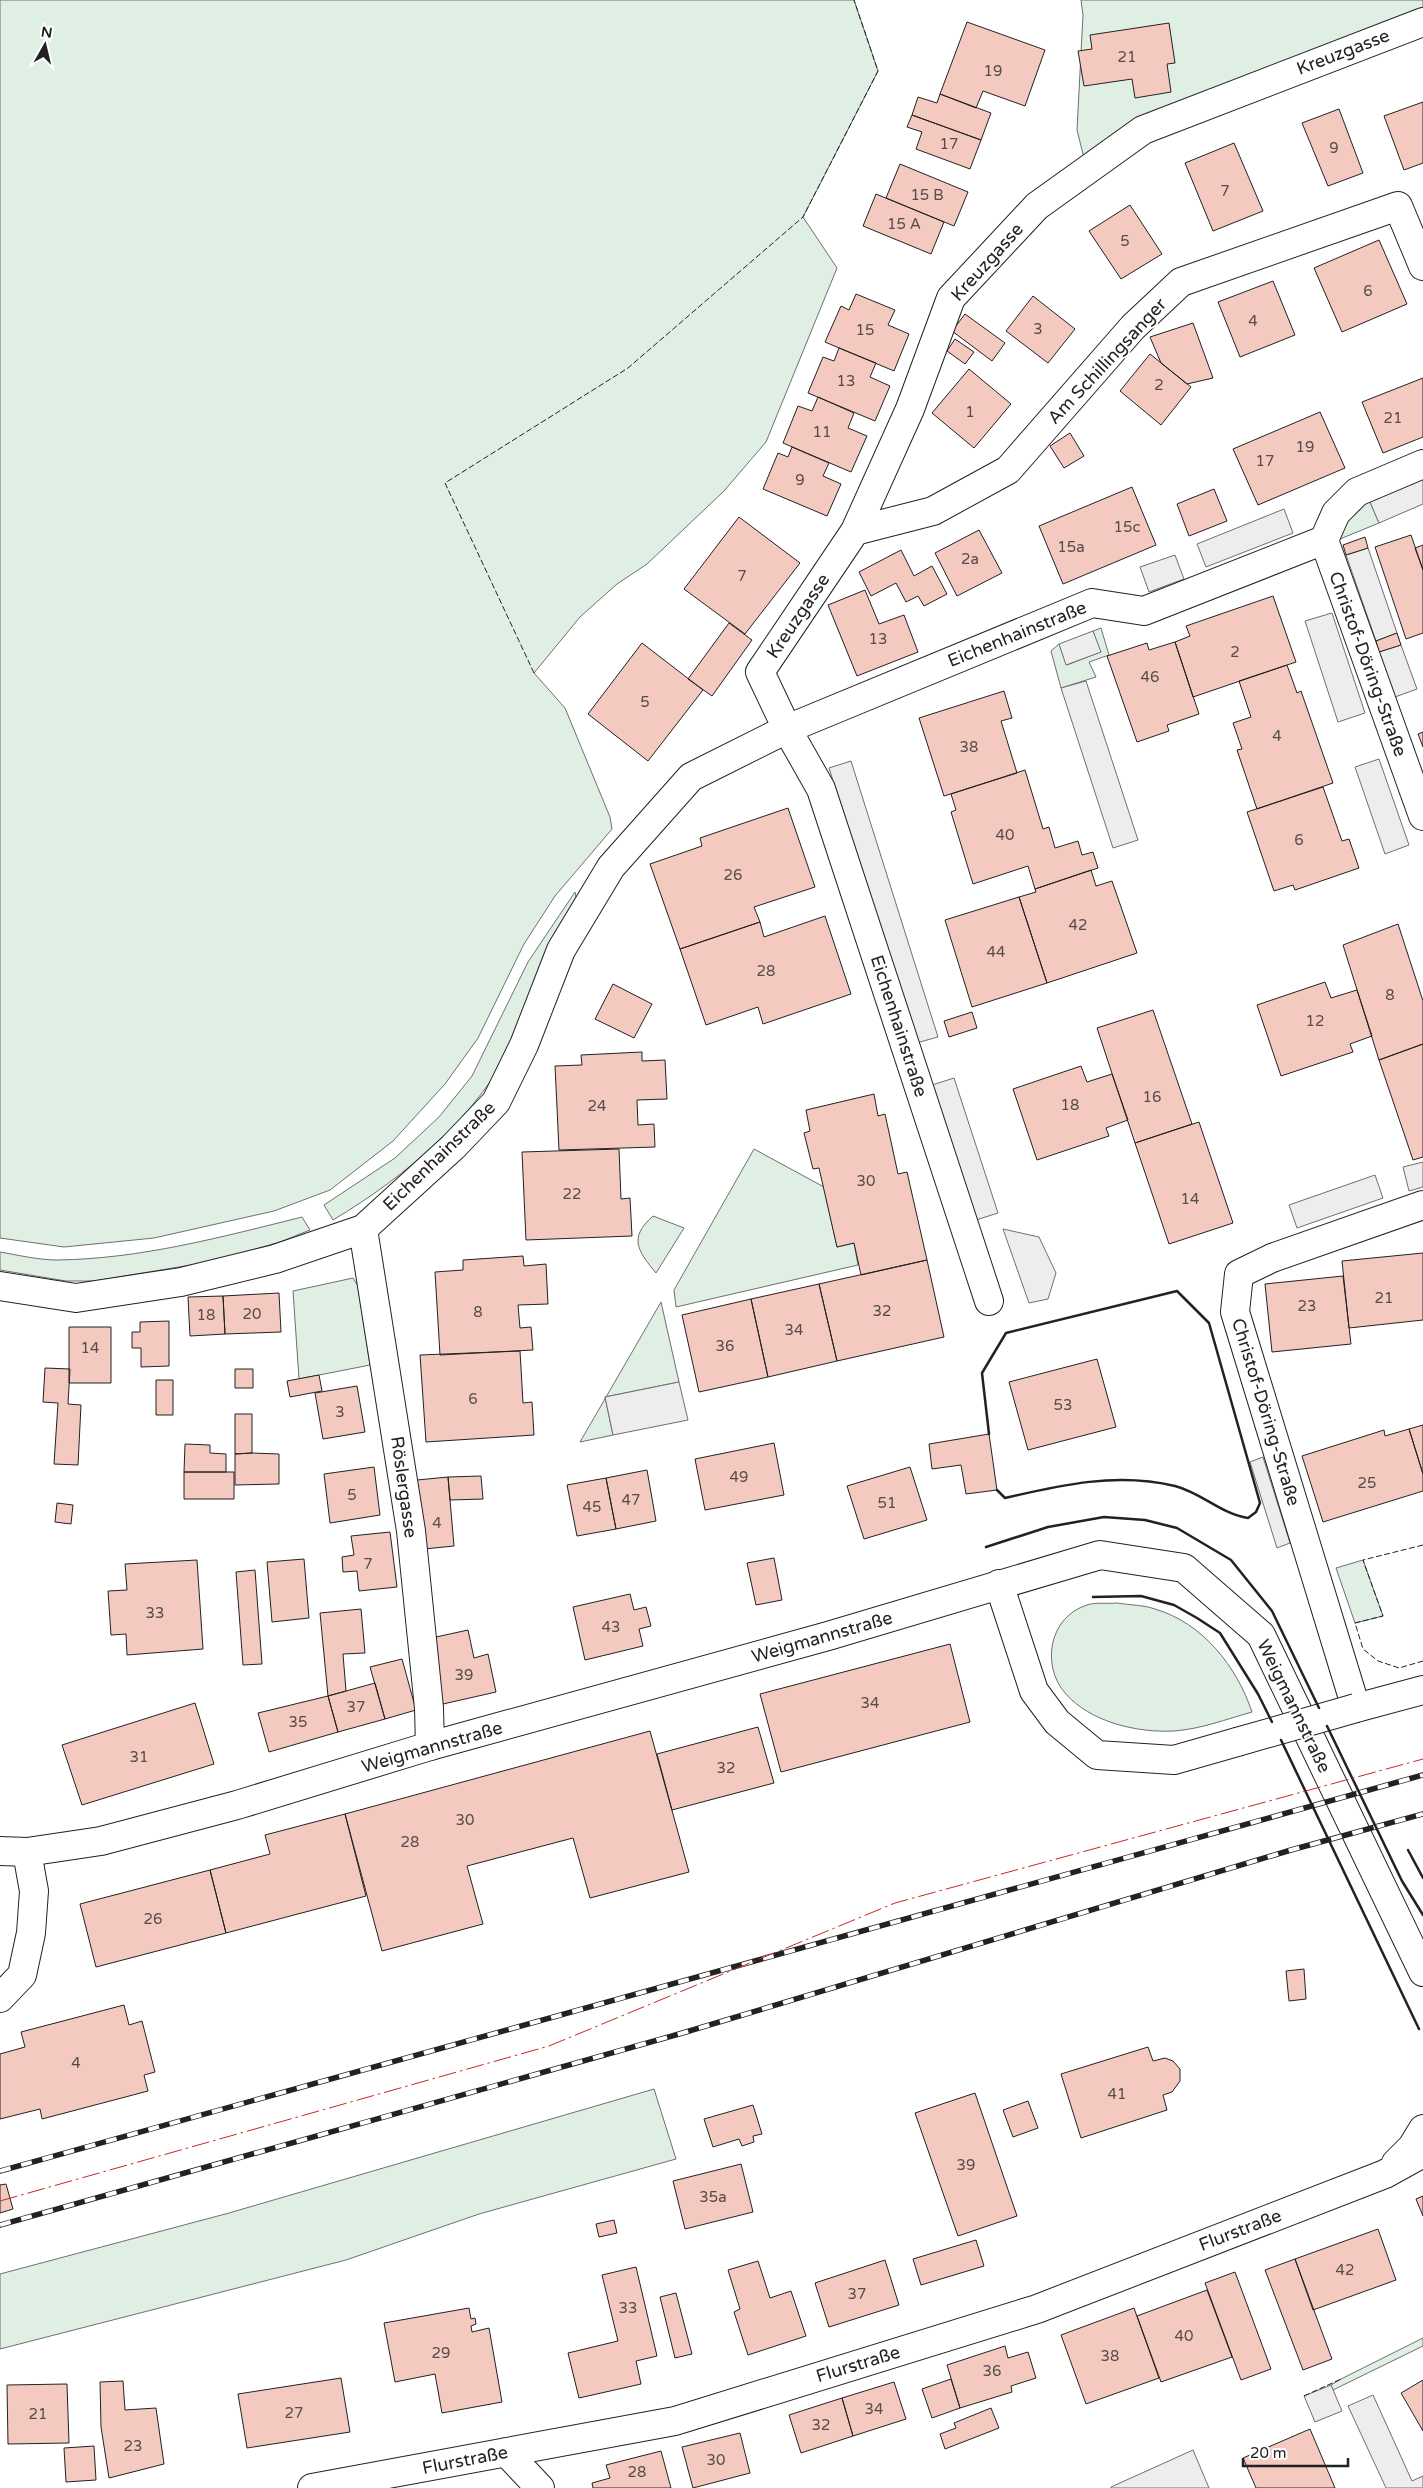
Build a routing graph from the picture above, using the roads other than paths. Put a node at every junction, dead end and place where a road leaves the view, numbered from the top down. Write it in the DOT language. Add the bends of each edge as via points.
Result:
graph roads {
  1 [pos="1423,22"];
  2 [pos="1423,266"];
  3 [pos="1423,464"];
  4 [pos="855,531"];
  5 [pos="1324,540"];
  6 [pos="787,729"];
  7 [pos="1423,816"];
  8 [pos="1423,1206"];
  9 [pos="363,1229"];
  10 [pos="0,1286"];
  11 [pos="989,1301"];
  12 [pos="999,1584"];
  13 [pos="1423,1690"];
  14 [pos="1356,1708"];
  15 [pos="430,1746"];
  16 [pos="0,1851"];
  17 [pos="27,1852"];
  18 [pos="1423,1972"];
  19 [pos="0,1998"];
  20 [pos="1423,2129"];
  21 [pos="1423,2153"];
  22 [pos="1385,2174"];
  23 [pos="506,2452"];
  24 [pos="312,2488"];
  25 [pos="540,2488"];
  1 -- 4 [label="street, Kreuzgasse" via="1143,130 1037,206 952,298 910,409"];
  2 -- 4 [label="street, Am Schillingsanger" via="1398,206 1181,282 1133,327 1008,470 933,511"];
  3 -- 5 [label="street" via="1357,492 1336,513"];
  4 -- 6 [label="street, Kreuzgasse" via="760,672"];
  5 -- 6 [label="street, Eichenhainstraße" via="1144,611 1092,603"];
  5 -- 7 [label="street, Christof-Döring-Straße"];
  6 -- 9 [label="street, Eichenhainstraße" via="691,778 611,867 561,950 524,1045 496,1102 453,1147"];
  6 -- 11 [label="street, Eichenhainstraße" via="821,789"];
  8 -- 14 [label="street, Christof-Döring-Straße" via="1272,1258 1239,1274 1235,1312"];
  9 -- 10 [label="street, Eichenhainstraße" via="275,1259 171,1283 76,1298"];
  9 -- 15 [label="street, Röslergasse" via="411,1531"];
  12 -- 14 [label="street, bridge" via="1034,1691 1057,1722 1097,1755 1174,1760"];
  12 -- 15 [label="street, Weigmannstraße" via="828,1636"];
  12 -- 18 [label="street, Weigmannstraße" via="1100,1555 1184,1568 1260,1635"];
  13 -- 14 [label="street"];
  15 -- 17 [label="street, Weigmannstraße" via="102,1841"];
  16 -- 17 [label="street, Weigmannstraße"];
  17 -- 19 [label="street" via="34,1891 31,1933 22,1975"];
  20 -- 22 [label="street, Flurstraße" via="1412,2146"];
  21 -- 22 [label="street, Flurstraße"];
  22 -- 23 [label="street, Flurstraße" via="1037,2309 675,2421"];
  23 -- 24 [label="street, Flurstraße"];
  23 -- 25 [label="street"];
}
